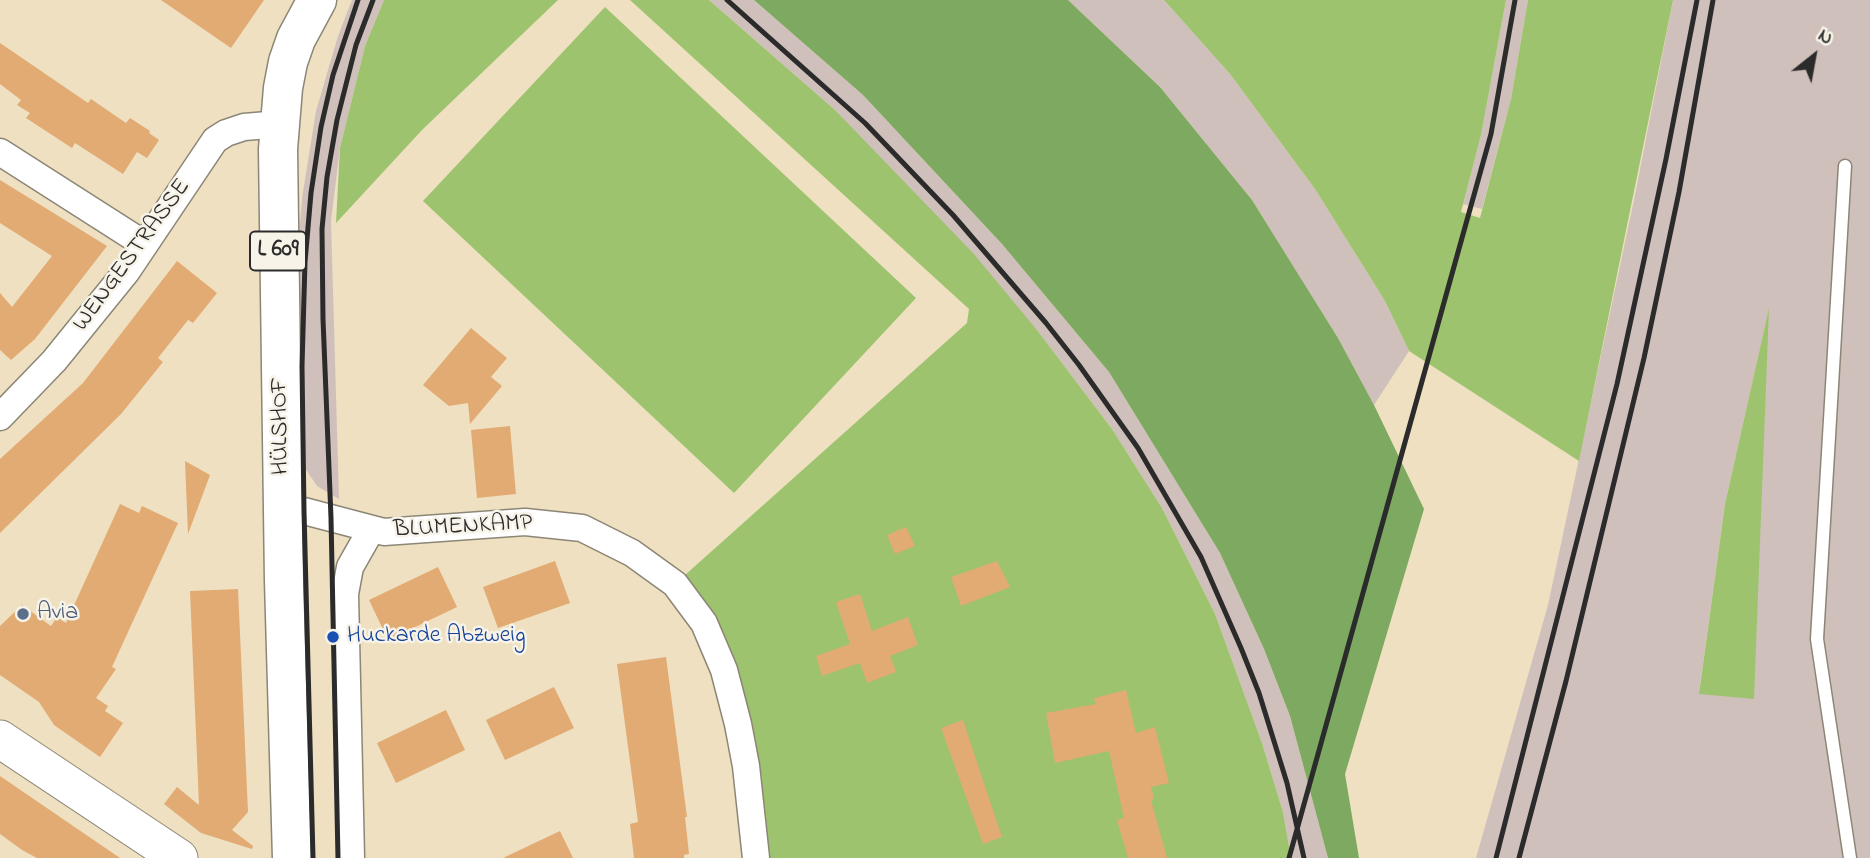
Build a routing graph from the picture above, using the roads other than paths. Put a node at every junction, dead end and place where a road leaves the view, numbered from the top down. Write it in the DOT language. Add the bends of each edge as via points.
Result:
graph roads {
  1 [pos="317,0"];
  2 [pos="280,124"];
  3 [pos="0,152"];
  4 [pos="1845,166"];
  5 [pos="144,244"];
  6 [pos="0,417"];
  7 [pos="283,510"];
  8 [pos="371,530"];
  9 [pos="0,739"];
  10 [pos="179,858"];
  11 [pos="292,858"];
  12 [pos="351,858"];
  13 [pos="756,858"];
  14 [pos="1850,858"];
  1 -- 2 [label="main road, HÜLSHOF / L 609" via="288,62"];
  2 -- 5 [label="street, WENGESTRASSE" via="244,127 215,140"];
  2 -- 7 [label="main road, HÜLSHOF / L 609"];
  3 -- 5 [label="street"];
  4 -- 14 [label="lane" via="1817,639"];
  5 -- 6 [label="street, WENGESTRASSE" via="83,327"];
  7 -- 8 [label="street, BLUMENKAMP"];
  7 -- 11 [label="main road, HÜLSHOF / L 609"];
  8 -- 12 [label="street" via="350,567 345,594"];
  8 -- 13 [label="street, BLUMENKAMP" via="525,522 582,528 632,553 675,584 704,623 724,670 746,766"];
  9 -- 10 [label="main road"];
}
